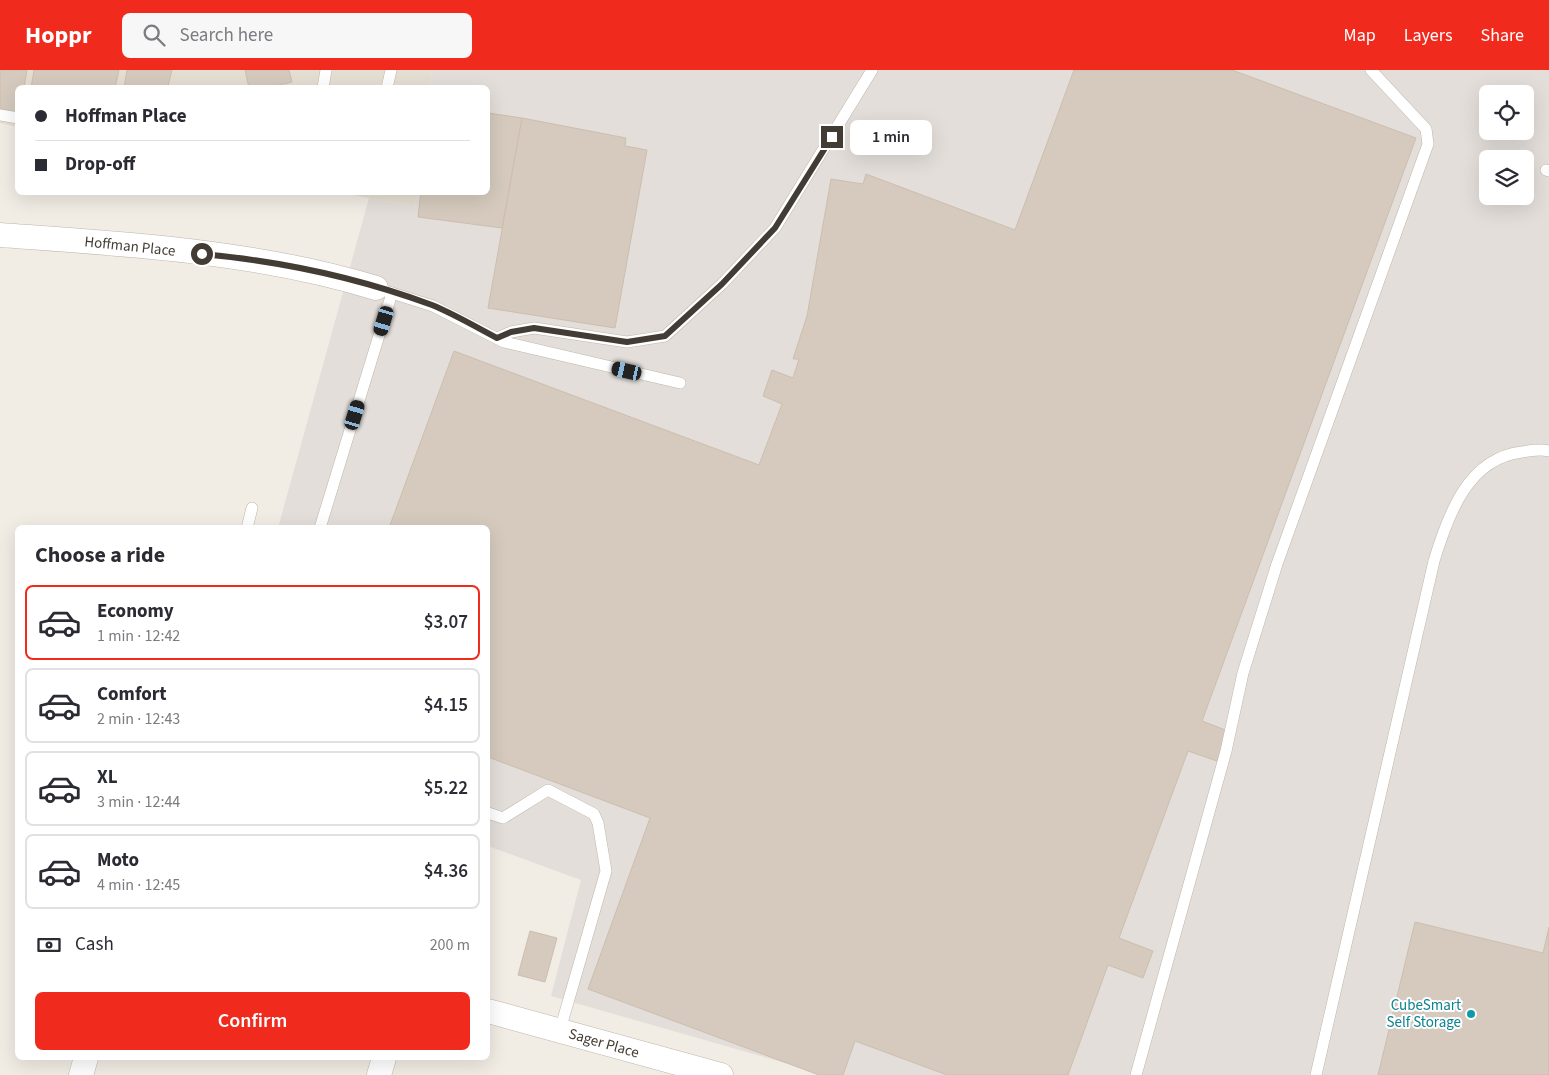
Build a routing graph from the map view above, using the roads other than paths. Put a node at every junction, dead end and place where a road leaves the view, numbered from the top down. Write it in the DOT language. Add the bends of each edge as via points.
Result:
graph roads {
  1 [pos="326,70"];
  2 [pos="390,70"];
  3 [pos="872,70"];
  4 [pos="1371,70"];
  5 [pos="324,85"];
  6 [pos="388,85"];
  7 [pos="0,115"];
  8 [pos="15,118"];
  9 [pos="0,235"];
  10 [pos="384,290"];
  11 [pos="497,338"];
  12 [pos="680,383"];
  13 [pos="1549,451"];
  14 [pos="252,508"];
  15 [pos="248,525"];
  16 [pos="321,525"];
  17 [pos="490,813"];
  18 [pos="490,1012"];
  19 [pos="560,1030"];
  20 [pos="85,1060"];
  21 [pos="383,1060"];
  22 [pos="674,1069"];
  23 [pos="81,1075"];
  24 [pos="379,1075"];
  25 [pos="721,1075"];
  26 [pos="1136,1075"];
  27 [pos="1316,1075"];
  1 -- 5 [label="lane"];
  2 -- 6 [label="lane"];
  3 -- 11 [label="lane" via="775,228 722,284 665,336 627,342 534,328"];
  4 -- 26 [label="lane" via="1426,129 1428,144 1274,573 1243,673 1226,751"];
  7 -- 8 [label="lane"];
  9 -- 10 [label="street, Hoffman Place" via="220,255 287,266"];
  10 -- 11 [label="lane" via="433,306"];
  10 -- 16 [label="lane"];
  11 -- 12 [label="lane"];
  13 -- 27 [label="lane" via="1507,453 1483,466 1461,494 1443,531"];
  14 -- 15 [label="lane"];
  17 -- 19 [label="lane" via="503,818 548,790 594,814 598,823 606,871"];
  18 -- 19 [label="street, Sager Place"];
  19 -- 22 [label="street, Sager Place"];
  20 -- 23 [label="street"];
  21 -- 24 [label="street"];
  22 -- 25 [label="street, Sager Place"];
}
